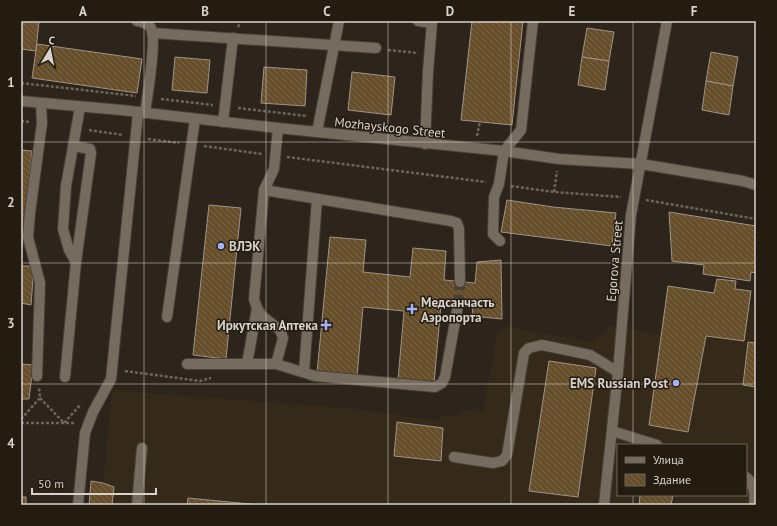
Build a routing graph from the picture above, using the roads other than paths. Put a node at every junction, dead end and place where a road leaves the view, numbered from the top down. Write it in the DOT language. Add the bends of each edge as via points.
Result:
graph roads {
  1 [pos="137,21"];
  2 [pos="339,21"];
  3 [pos="418,21"];
  4 [pos="533,21"];
  5 [pos="667,21"];
  6 [pos="152,33"];
  7 [pos="233,38"];
  8 [pos="334,45"];
  9 [pos="376,48"];
  10 [pos="21,101"];
  11 [pos="41,104"];
  12 [pos="80,107"];
  13 [pos="141,113"];
  14 [pos="195,119"];
  15 [pos="224,122"];
  16 [pos="278,128"];
  17 [pos="317,132"];
  18 [pos="425,144"];
  19 [pos="73,146"];
  20 [pos="504,151"];
  21 [pos="641,164"];
  22 [pos="756,185"];
  23 [pos="264,190"];
  24 [pos="317,199"];
  25 [pos="500,241"];
  26 [pos="76,262"];
  27 [pos="460,282"];
  28 [pos="458,305"];
  29 [pos="257,308"];
  30 [pos="167,317"];
  31 [pos="187,364"];
  32 [pos="247,364"];
  33 [pos="276,364"];
  34 [pos="304,372"];
  35 [pos="618,372"];
  36 [pos="38,376"];
  37 [pos="65,376"];
  38 [pos="612,432"];
  39 [pos="654,444"];
  40 [pos="142,448"];
  41 [pos="454,457"];
  42 [pos="747,478"];
  43 [pos="78,505"];
  44 [pos="137,505"];
  45 [pos="604,505"];
  46 [pos="754,505"];
  1 -- 6 [label="street" via="147,23"];
  2 -- 8 [label="street"];
  3 -- 18 [label="street" via="432,23"];
  4 -- 20 [label="street" via="521,130"];
  5 -- 21 [label="street, Egorova Street"];
  6 -- 7 [label="street"];
  6 -- 13 [label="street" via="153,42"];
  7 -- 8 [label="street"];
  7 -- 15 [label="street"];
  8 -- 9 [label="street"];
  8 -- 17 [label="street"];
  10 -- 11 [label="street, Mozhayskogo Street"];
  11 -- 12 [label="street, Mozhayskogo Street"];
  11 -- 36 [label="street" via="42,123 28,237 40,283"];
  12 -- 13 [label="street, Mozhayskogo Street"];
  12 -- 19 [label="street"];
  13 -- 14 [label="street, Mozhayskogo Street"];
  13 -- 43 [label="street" via="135,137 111,379 85,433"];
  14 -- 15 [label="street, Mozhayskogo Street"];
  14 -- 30 [label="street"];
  15 -- 16 [label="street, Mozhayskogo Street"];
  16 -- 17 [label="street, Mozhayskogo Street"];
  16 -- 23 [label="street" via="274,169"];
  17 -- 18 [label="street, Mozhayskogo Street"];
  18 -- 20 [label="street, Mozhayskogo Street"];
  19 -- 26 [label="street" via="66,186 63,229 69,250"];
  19 -- 26 [label="street" via="90,149 91,153"];
  20 -- 21 [label="street, Mozhayskogo Street" via="559,159"];
  20 -- 25 [label="street" via="499,184 494,197 493,234"];
  21 -- 22 [label="street, Mozhayskogo Street"];
  21 -- 35 [label="street, Egorova Street" via="634,198"];
  23 -- 24 [label="street"];
  23 -- 29 [label="street" via="254,298"];
  24 -- 27 [label="street" via="457,223"];
  24 -- 34 [label="street"];
  26 -- 37 [label="street"];
  28 -- 34 [label="street" via="445,377 442,383 435,387 315,376"];
  29 -- 32 [label="street"];
  29 -- 33 [label="street" via="262,316 280,330 282,338"];
  31 -- 32 [label="street"];
  32 -- 33 [label="street"];
  33 -- 34 [label="street"];
  35 -- 38 [label="street, Egorova Street"];
  35 -- 41 [label="street" via="590,355 542,345 529,348 524,353 507,455 502,461 493,463"];
  38 -- 39 [label="street"];
  38 -- 45 [label="street, Egorova Street"];
  40 -- 44 [label="street"];
  42 -- 46 [label="street" via="752,482"];
}
